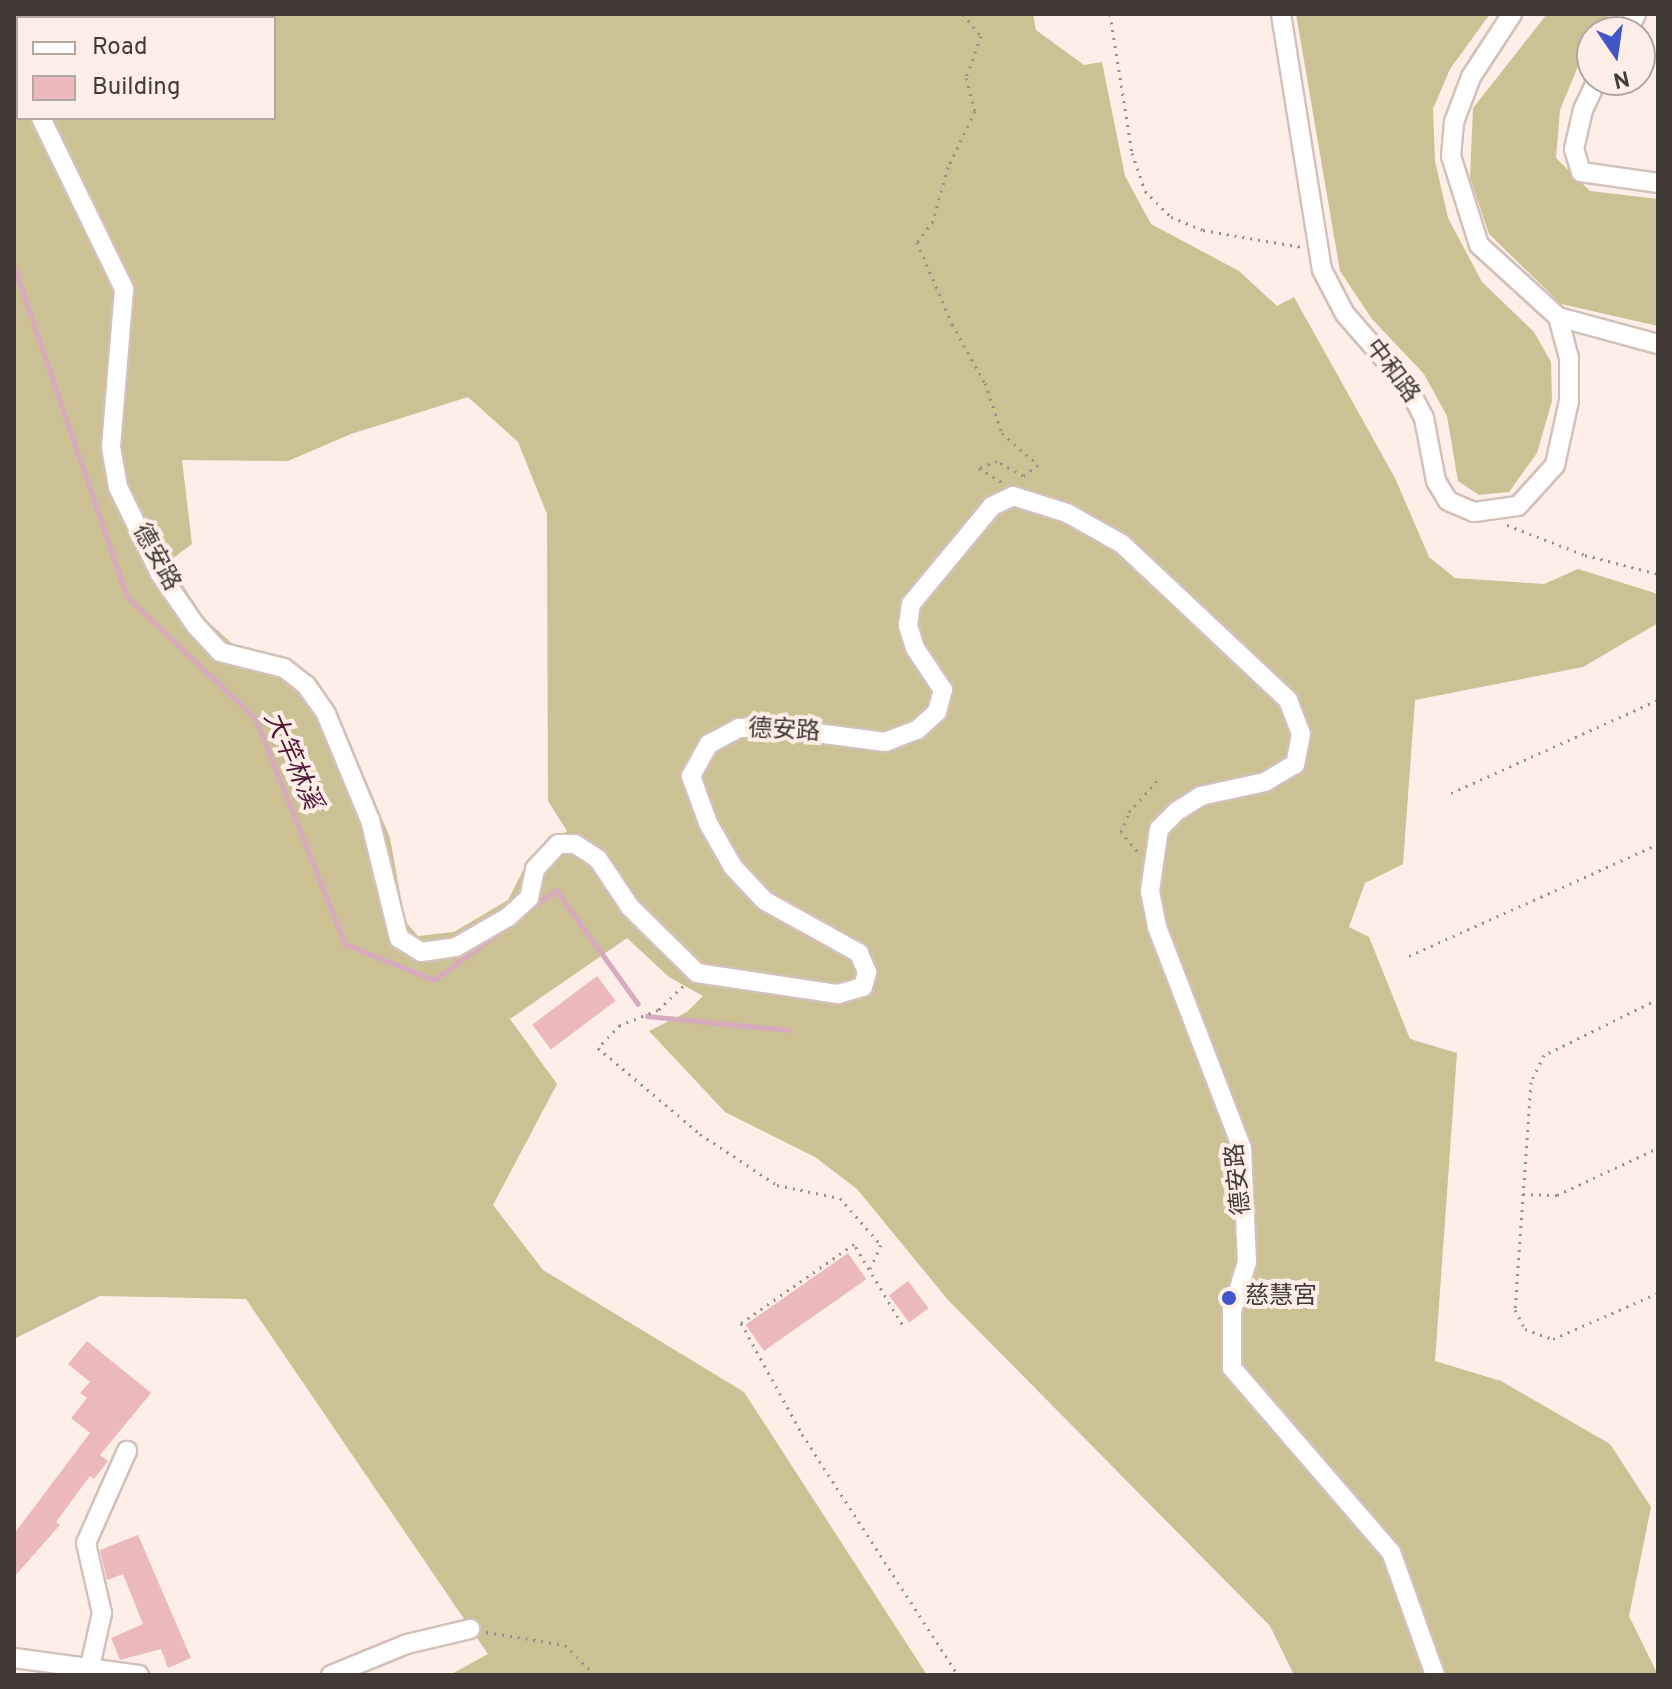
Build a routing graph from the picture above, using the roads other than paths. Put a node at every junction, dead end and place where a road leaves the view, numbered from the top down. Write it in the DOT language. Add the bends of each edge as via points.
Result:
graph roads {
  1 [pos="1281,14"];
  2 [pos="1512,14"];
  3 [pos="1590,96"];
  4 [pos="42,120"];
  5 [pos="1658,183"];
  6 [pos="1558,317"];
  7 [pos="1658,344"];
  8 [pos="127,1451"];
  9 [pos="470,1629"];
  10 [pos="14,1658"];
  11 [pos="89,1671"];
  12 [pos="139,1675"];
  13 [pos="331,1675"];
  14 [pos="1435,1675"];
  1 -- 6 [label="street, 中和路" via="1322,270 1345,314 1406,384 1424,418 1436,481 1448,501 1474,512 1518,506 1555,465 1569,401 1569,358"];
  2 -- 6 [label="street" via="1471,77 1454,122 1451,156 1479,245"];
  3 -- 5 [label="street" via="1574,149 1581,172"];
  4 -- 14 [label="street, 德安路" via="124,289 111,447 118,487 160,574 196,626 220,652 284,668 306,685 326,714 370,820 399,938 421,952 456,947 508,917 529,898 535,869 558,844 575,844 598,859 630,907 697,973 838,994 863,987 867,972 859,953 765,901 733,867 708,823 691,776 709,744 739,728 771,727 885,742 917,730 937,712 943,690 915,648 908,625 911,604 992,506 1013,496 1067,513 1122,544 1288,700 1301,734 1295,764 1265,782 1201,796 1159,829 1150,891 1157,927 1242,1148 1247,1262 1232,1311 1232,1368 1391,1552"];
  6 -- 7 [label="street"];
  8 -- 11 [label="street" via="86,1543 102,1613"];
  9 -- 13 [label="street" via="407,1644"];
  10 -- 11 [label="street"];
  11 -- 12 [label="street"];
}
